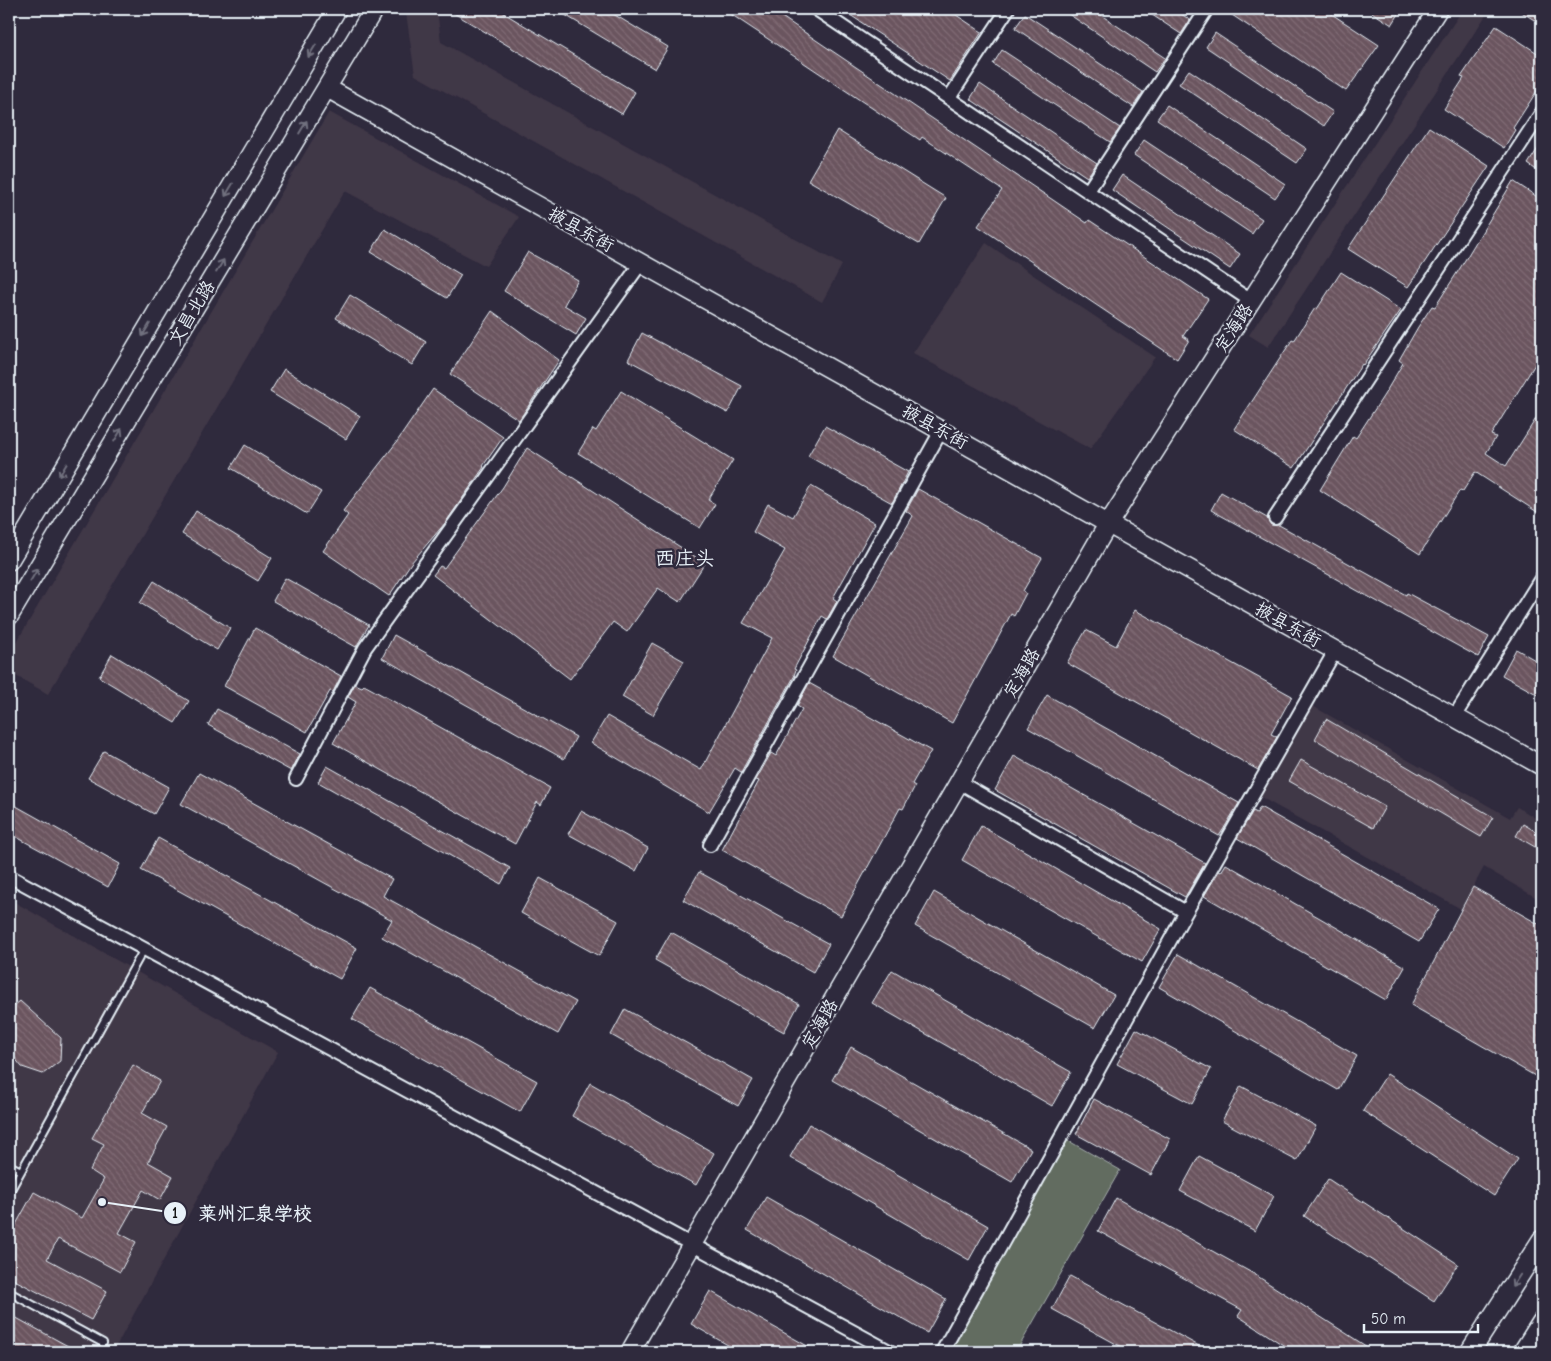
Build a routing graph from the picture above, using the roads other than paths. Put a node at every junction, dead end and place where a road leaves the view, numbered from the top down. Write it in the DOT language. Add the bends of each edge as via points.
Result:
graph roads {
  1 [pos="337,9"];
  2 [pos="374,9"];
  3 [pos="816,9"];
  4 [pos="1008,9"];
  5 [pos="1207,9"];
  6 [pos="1438,9"];
  7 [pos="327,88"];
  8 [pos="949,98"];
  9 [pos="1542,112"];
  10 [pos="1088,191"];
  11 [pos="641,263"];
  12 [pos="1251,300"];
  13 [pos="940,430"];
  14 [pos="1275,518"];
  15 [pos="1108,524"];
  16 [pos="9,561"];
  17 [pos="1542,577"];
  18 [pos="9,616"];
  19 [pos="1335,651"];
  20 [pos="1454,717"];
  21 [pos="1542,766"];
  22 [pos="296,779"];
  23 [pos="959,782"];
  24 [pos="710,845"];
  25 [pos="9,876"];
  26 [pos="1186,912"];
  27 [pos="144,949"];
  28 [pos="9,1165"];
  29 [pos="21,1172"];
  30 [pos="9,1193"];
  31 [pos="1542,1240"];
  32 [pos="692,1244"];
  33 [pos="9,1292"];
  34 [pos="1542,1322"];
  35 [pos="103,1343"];
  36 [pos="630,1352"];
  37 [pos="891,1352"];
  38 [pos="942,1352"];
  39 [pos="1470,1352"];
  40 [pos="1523,1352"];
  1 -- 16 [label="main road, 文昌北路, one-way"];
  2 -- 7 [label="main road, 文昌北路"];
  3 -- 8 [label="street"];
  4 -- 8 [label="street"];
  5 -- 10 [label="street"];
  6 -- 12 [label="main road, 定海路"];
  7 -- 11 [label="main road, 掖县东街"];
  18 -- 7 [label="main road, 文昌北路, one-way"];
  8 -- 10 [label="street"];
  9 -- 14 [label="street"];
  10 -- 12 [label="street"];
  11 -- 13 [label="main road, 掖县东街"];
  11 -- 22 [label="street" via="365,648"];
  12 -- 15 [label="main road, 定海路"];
  13 -- 15 [label="main road, 掖县东街"];
  13 -- 24 [label="street"];
  15 -- 19 [label="main road, 掖县东街"];
  15 -- 23 [label="main road, 定海路"];
  17 -- 20 [label="street"];
  19 -- 20 [label="main road, 掖县东街"];
  19 -- 26 [label="street"];
  20 -- 21 [label="main road, 掖县东街"];
  23 -- 26 [label="street"];
  23 -- 32 [label="main road, 定海路"];
  25 -- 27 [label="street"];
  26 -- 38 [label="street"];
  27 -- 29 [label="lane"];
  27 -- 32 [label="street"];
  28 -- 29 [label="lane"];
  29 -- 30 [label="lane"];
  31 -- 39 [label="main road, one-way"];
  32 -- 36 [label="main road, 定海路"];
  32 -- 37 [label="street"];
  33 -- 35 [label="lane"];
  34 -- 40 [label="main road"];
}
